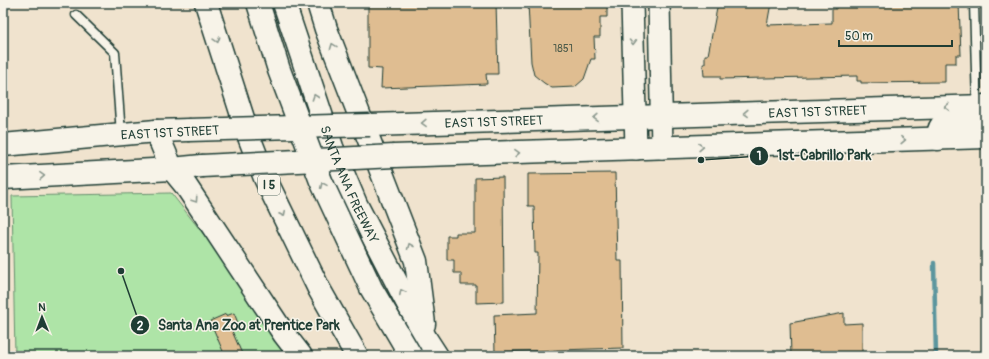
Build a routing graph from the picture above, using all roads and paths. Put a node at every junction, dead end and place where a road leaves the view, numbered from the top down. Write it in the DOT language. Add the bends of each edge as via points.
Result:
graph roads {
  1 [pos="206,3"];
  2 [pos="245,3"];
  3 [pos="258,3"];
  4 [pos="284,3"];
  5 [pos="318,3"];
  6 [pos="632,3"];
  7 [pos="659,3"];
  8 [pos="974,3"];
  9 [pos="76,15"];
  10 [pos="982,106"];
  11 [pos="661,116"];
  12 [pos="635,117"];
  13 [pos="156,131"];
  14 [pos="121,134"];
  15 [pos="986,138"];
  16 [pos="938,139"];
  17 [pos="3,145"];
  18 [pos="662,148"];
  19 [pos="636,149"];
  20 [pos="172,169"];
  21 [pos="3,178"];
  22 [pos="432,348"];
  23 [pos="301,356"];
  24 [pos="357,356"];
  25 [pos="397,356"];
  26 [pos="411,356"];
  1 -- 24 [label="main road, I 5, one-way" via="265,178 319,289"];
  2 -- 25 [label="main road, bridge" via="308,186 361,293"];
  26 -- 3 [label="main road, one-way, bridge" via="371,288 321,181 279,70"];
  22 -- 4 [label="main road, SANTA ANA FREEWAY, one-way" via="356,204 332,147"];
  22 -- 5 [label="main road, one-way" via="416,261"];
  6 -- 12 [label="street, one-way"];
  7 -- 11 [label="street"];
  8 -- 10 [label="lane"];
  9 -- 14 [label="lane" via="115,53"];
  10 -- 11 [label="main road, EAST 1ST STREET, one-way"];
  10 -- 16 [label="main road" via="968,121 941,126"];
  11 -- 12 [label="main road, EAST 1ST STREET"];
  11 -- 18 [label="street"];
  12 -- 13 [label="main road, EAST 1ST STREET, one-way, bridge"];
  12 -- 19 [label="street"];
  13 -- 14 [label="main road, EAST 1ST STREET"];
  13 -- 20 [label="main road"];
  14 -- 17 [label="main road, EAST 1ST STREET"];
  15 -- 16 [label="main road"];
  18 -- 16 [label="main road, one-way"];
  18 -- 19 [label="main road"];
  20 -- 19 [label="main road, one-way, bridge" via="394,156"];
  21 -- 20 [label="main road, one-way"];
  20 -- 23 [label="main road, one-way"];
}
